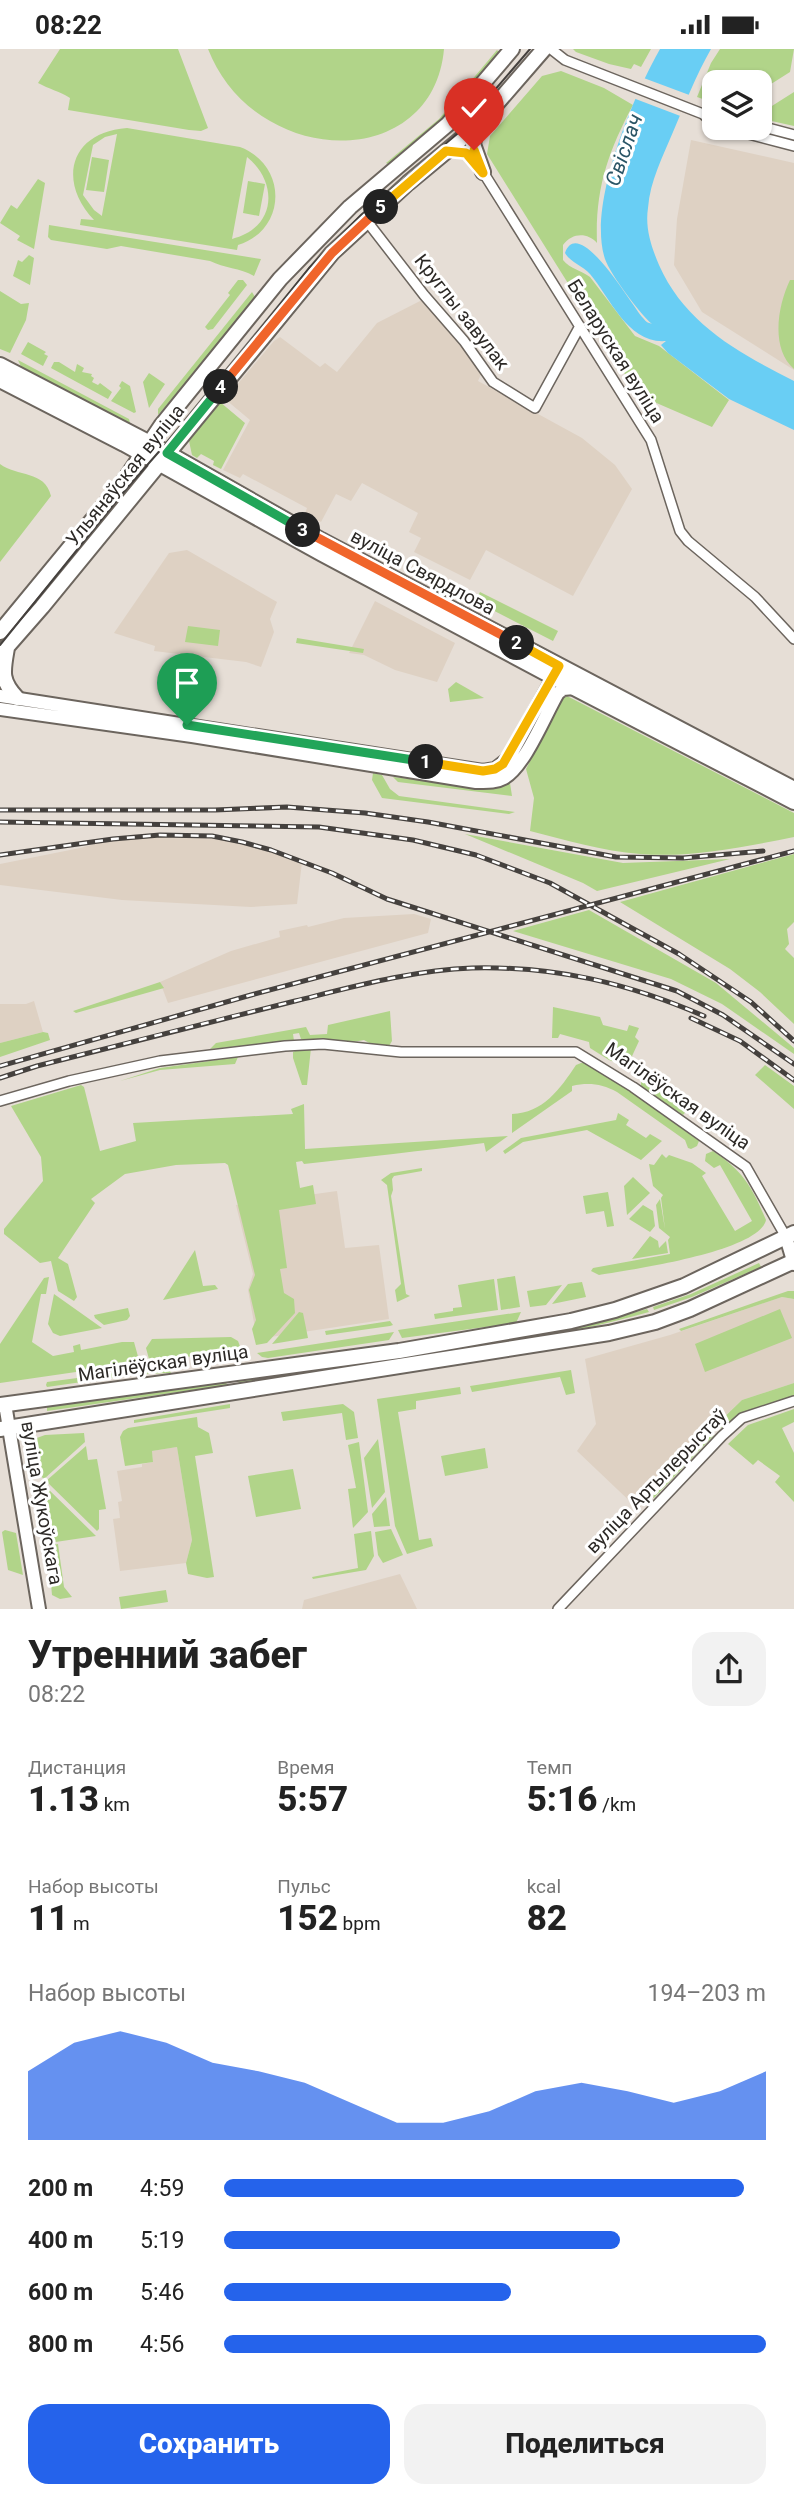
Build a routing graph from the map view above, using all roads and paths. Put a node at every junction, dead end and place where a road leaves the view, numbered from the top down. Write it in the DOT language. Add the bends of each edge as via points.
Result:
graph roads {
  1 [pos="512,49"];
  2 [pos="544,49"];
  3 [pos="551,49"];
  4 [pos="702,114"];
  5 [pos="478,125"];
  6 [pos="772,129"];
  7 [pos="794,135"];
  8 [pos="771,140"];
  9 [pos="794,146"];
  10 [pos="446,151"];
  11 [pos="483,173"];
  12 [pos="350,207"];
  13 [pos="366,220"];
  14 [pos="253,314"];
  15 [pos="580,326"];
  16 [pos="270,327"];
  17 [pos="0,365"];
  18 [pos="0,380"];
  19 [pos="146,449"];
  20 [pos="163,458"];
  21 [pos="35,589"];
  22 [pos="42,607"];
  23 [pos="0,632"];
  24 [pos="794,639"];
  25 [pos="3,652"];
  26 [pos="556,672"];
  27 [pos="0,686"];
  28 [pos="574,688"];
  29 [pos="0,696"];
  30 [pos="17,698"];
  31 [pos="0,709"];
  32 [pos="794,789"];
  33 [pos="794,802"];
  34 [pos="0,1101"];
  35 [pos="791,1237"];
  36 [pos="793,1262"];
  37 [pos="794,1401"];
  38 [pos="3,1405"];
  39 [pos="5,1428"];
  40 [pos="40,1609"];
  41 [pos="558,1609"];
  1 -- 12 [label="main road, Ульянаўская вуліца" via="448,124"];
  2 -- 5 [label="main road, Ульянаўская вуліца"];
  3 -- 4 [label="street" via="565,60"];
  5 -- 10 [label="main road, Ульянаўская вуліца"];
  5 -- 11 [label="main road" via="473,144"];
  6 -- 7 [label="street"];
  8 -- 9 [label="street"];
  10 -- 11 [label="main road" via="466,153"];
  10 -- 13 [label="main road, Ульянаўская вуліца"];
  11 -- 15 [label="street, Беларуская вуліца"];
  12 -- 13 [label="main road"];
  12 -- 14 [label="main road, Ульянаўская вуліца"];
  13 -- 15 [label="street, Круглы завулак" via="493,382 535,408"];
  13 -- 16 [label="main road, Ульянаўская вуліца"];
  14 -- 16 [label="main road"];
  14 -- 19 [label="main road, Ульянаўская вуліца"];
  15 -- 24 [label="street, Беларуская вуліца" via="651,440 680,531 763,604"];
  16 -- 20 [label="main road, Ульянаўская вуліца"];
  17 -- 19 [label="main road, вуліца Свярдлова"];
  18 -- 19 [label="main road, вуліца Свярдлова"];
  19 -- 20 [label="main road, вуліца Свярдлова"];
  19 -- 21 [label="main road, Ульянаўская вуліца"];
  20 -- 22 [label="main road, Ульянаўская вуліца"];
  20 -- 26 [label="main road, вуліца Свярдлова" via="321,554"];
  21 -- 22 [label="main road"];
  21 -- 23 [label="main road, Ульянаўская вуліца"];
  22 -- 25 [label="main road, Ульянаўская вуліца"];
  25 -- 30 [label="main road" via="3,677"];
  26 -- 28 [label="main road, вуліца Свярдлова"];
  26 -- 30 [label="main road" via="509,758 495,769 483,771"];
  26 -- 32 [label="main road, вуліца Свярдлова"];
  27 -- 30 [label="main road"];
  28 -- 31 [label="main road" via="558,692 519,765 492,782"];
  28 -- 33 [label="main road, вуліца Свярдлова"];
  29 -- 30 [label="main road"];
  34 -- 35 [label="street, Магілёўская вуліца" via="160,1061 285,1046 323,1044 401,1052 576,1052 746,1167"];
  35 -- 36 [label="main road"];
  35 -- 38 [label="main road, Магілёўская вуліца" via="674,1289 571,1321 399,1350"];
  36 -- 39 [label="main road, Магілёўская вуліца" via="690,1309 609,1333"];
  37 -- 41 [label="street, вуліца Артылерыстаў" via="742,1418"];
  38 -- 39 [label="main road, вуліца Жукоўскага"];
  39 -- 40 [label="main road, вуліца Жукоўскага"];
}
